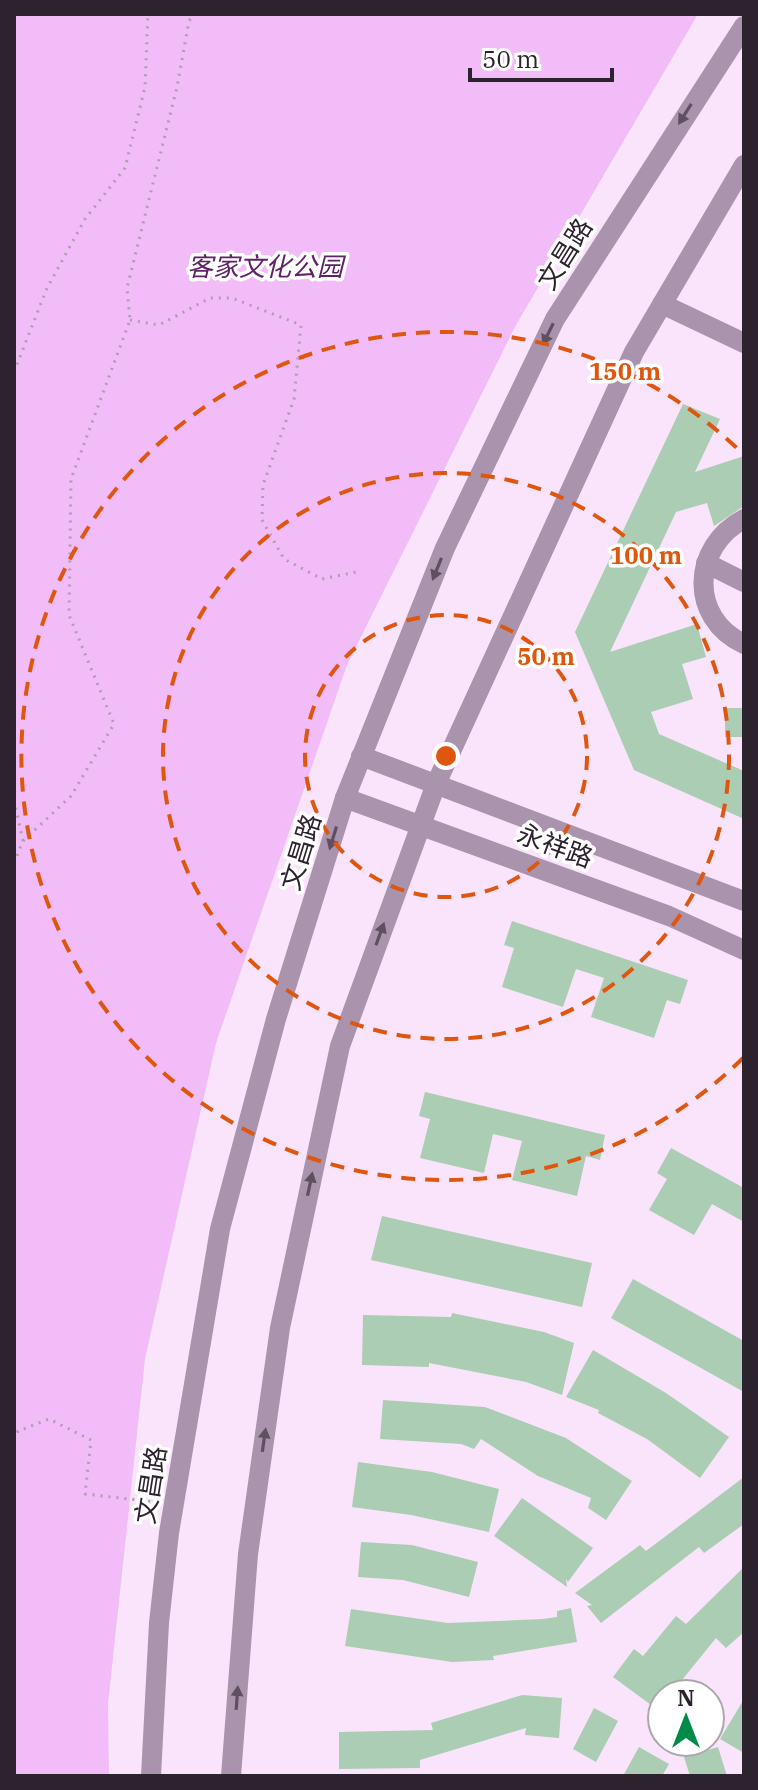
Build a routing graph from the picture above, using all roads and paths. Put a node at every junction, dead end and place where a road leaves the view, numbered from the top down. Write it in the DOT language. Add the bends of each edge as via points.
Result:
graph roads {
  1 [pos="148,14"];
  2 [pos="194,14"];
  3 [pos="744,26"];
  4 [pos="744,165"];
  5 [pos="662,304"];
  6 [pos="130,320"];
  7 [pos="744,343"];
  8 [pos="14,372"];
  9 [pos="744,519"];
  10 [pos="706,563"];
  11 [pos="356,572"];
  12 [pos="744,582"];
  13 [pos="744,644"];
  14 [pos="361,756"];
  15 [pos="436,784"];
  16 [pos="345,798"];
  17 [pos="14,800"];
  18 [pos="419,825"];
  19 [pos="23,841"];
  20 [pos="14,863"];
  21 [pos="744,901"];
  22 [pos="744,950"];
  23 [pos="14,1440"];
  24 [pos="174,1504"];
  25 [pos="151,1776"];
  26 [pos="231,1776"];
  1 -- 8 [label="path" via="145,87 125,168 77,233 47,288"];
  2 -- 6 [label="path" via="127,288"];
  3 -- 14 [label="street, 文昌路, one-way" via="555,319 445,548"];
  4 -- 5 [label="street"];
  5 -- 7 [label="street"];
  5 -- 15 [label="street" via="634,352"];
  6 -- 11 [label="path" via="159,325 210,298 232,298 301,325 294,399 263,485 262,520 284,559 322,579"];
  6 -- 19 [label="path" via="71,479 69,615 114,724 71,796"];
  9 -- 10 [label="street" via="724,529"];
  10 -- 12 [label="street"];
  10 -- 13 [label="street" via="703,594 708,610 724,633"];
  14 -- 15 [label="street, 永祥路"];
  14 -- 16 [label="street, 文昌路"];
  15 -- 18 [label="street"];
  15 -- 21 [label="street, 永祥路"];
  16 -- 18 [label="street, 永祥路"];
  16 -- 24 [label="street, 文昌路, one-way" via="276,1019 220,1229"];
  17 -- 19 [label="path"];
  18 -- 22 [label="street, 永祥路" via="669,916"];
  26 -- 18 [label="street, one-way" via="248,1554 280,1328 340,1046"];
  19 -- 20 [label="path"];
  23 -- 24 [label="path" via="18,1431 49,1419 91,1440 85,1494"];
  24 -- 25 [label="street, 文昌路" via="159,1623"];
}
